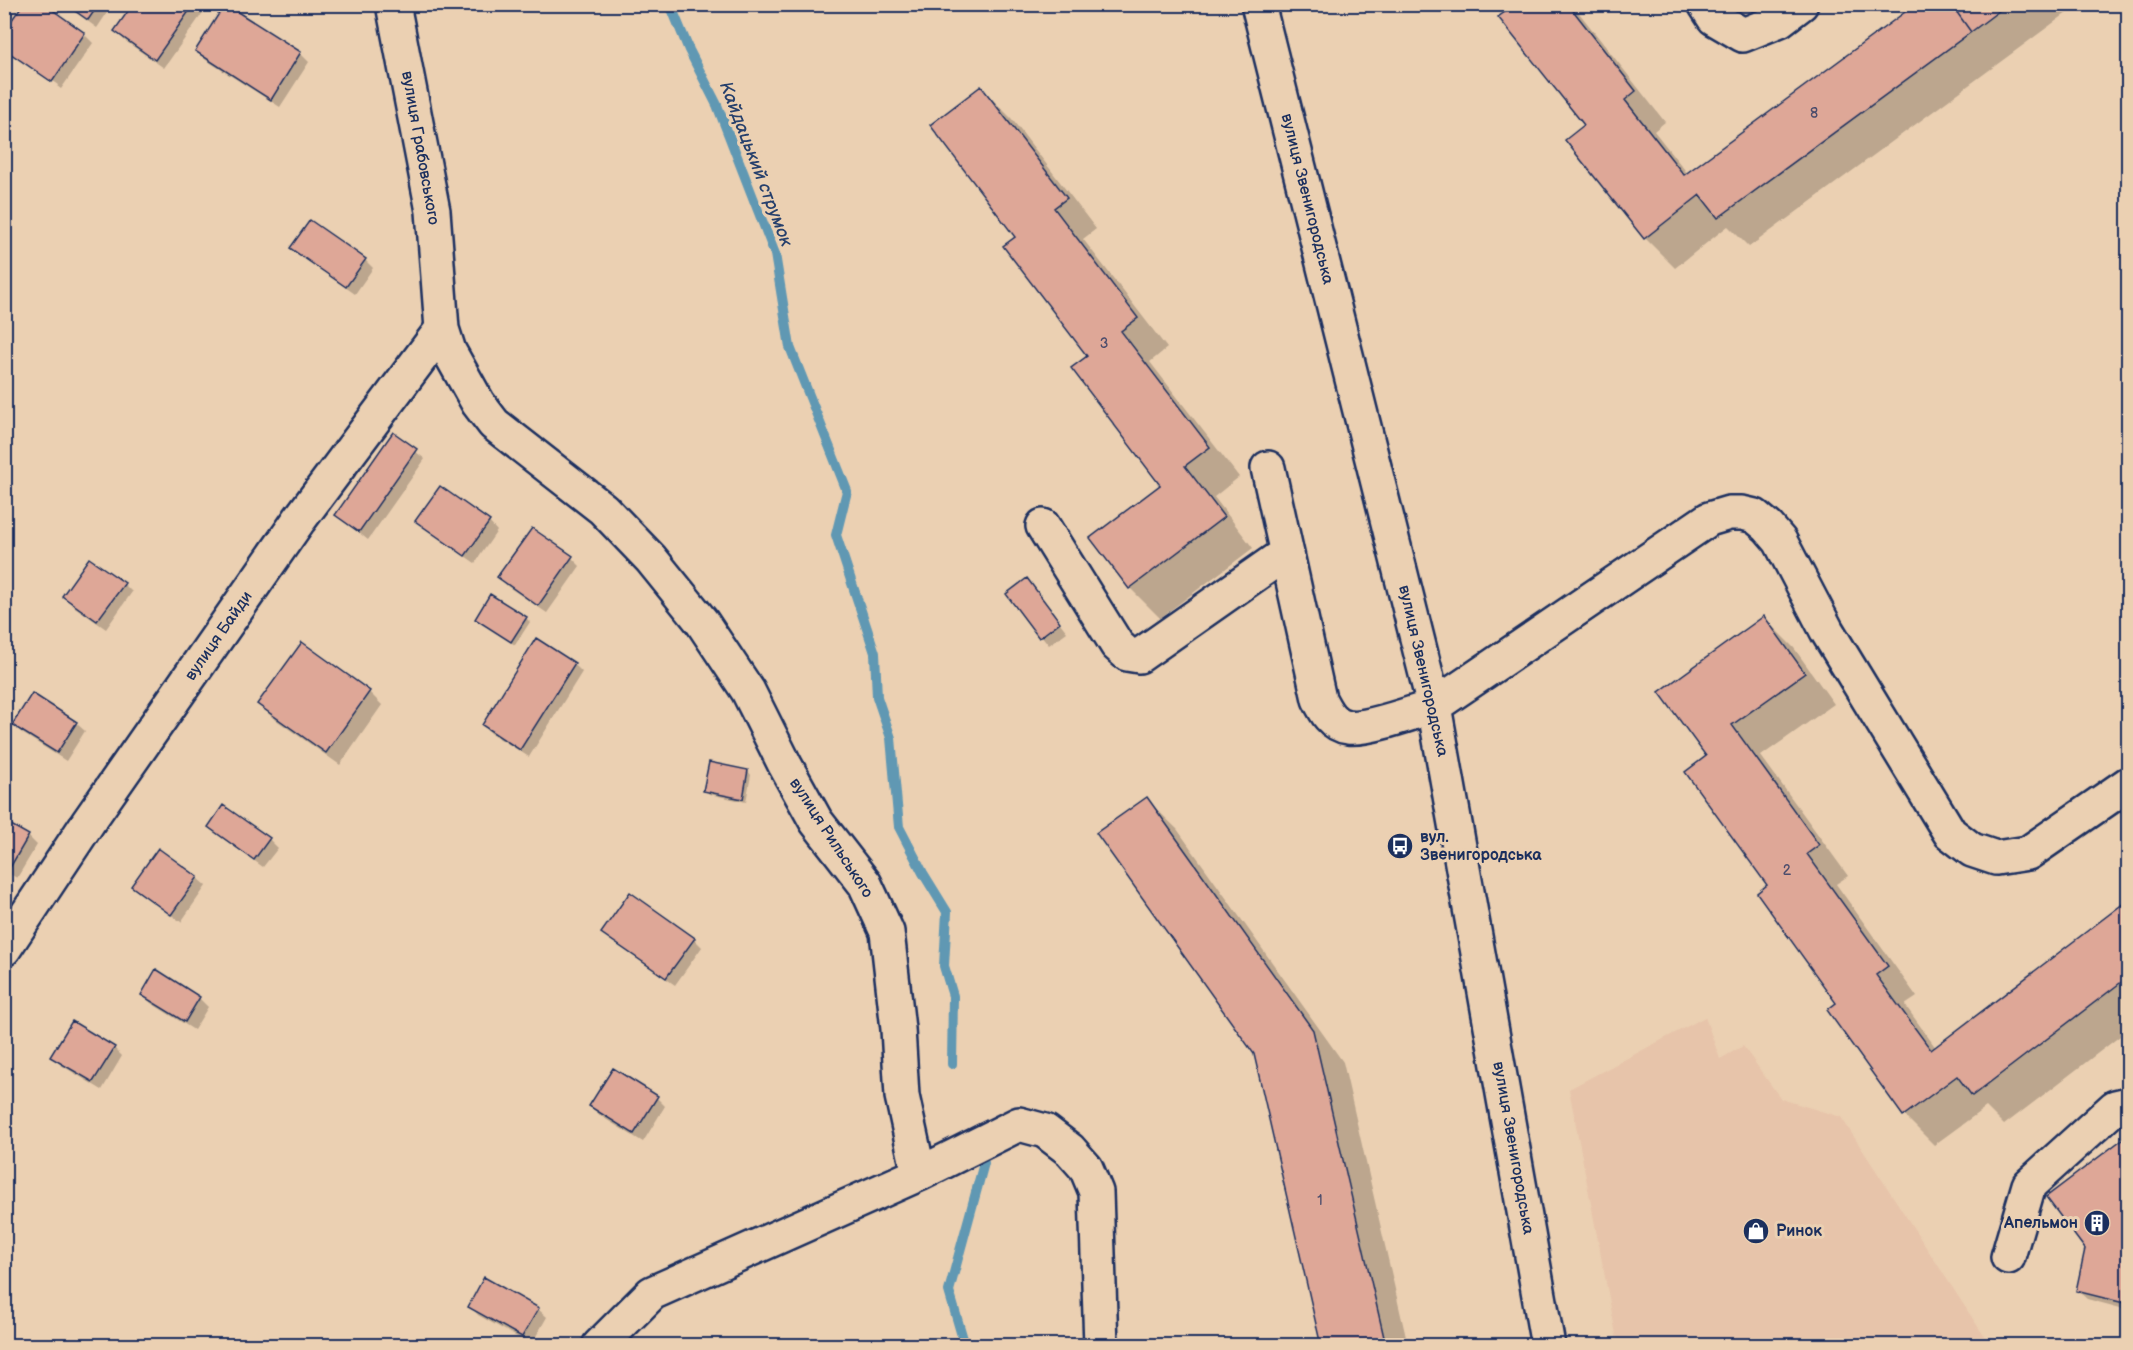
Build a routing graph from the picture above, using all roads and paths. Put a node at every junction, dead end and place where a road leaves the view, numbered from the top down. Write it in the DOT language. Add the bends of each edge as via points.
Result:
graph roads {
  1 [pos="393,4"];
  2 [pos="1258,4"];
  3 [pos="1705,4"];
  4 [pos="1801,4"];
  5 [pos="442,329"];
  6 [pos="1268,468"];
  7 [pos="1043,526"];
  8 [pos="1286,553"];
  9 [pos="1434,706"];
  10 [pos="2128,784"];
  11 [pos="4,949"];
  12 [pos="2128,1104"];
  13 [pos="919,1174"];
  14 [pos="2008,1257"];
  15 [pos="599,1346"];
  16 [pos="1101,1346"];
  17 [pos="1548,1346"];
  1 -- 5 [label="street, вулиця Грабовського" via="433,211"];
  2 -- 9 [label="street, вулиця Звенигородська"];
  3 -- 4 [label="street" via="1714,18 1743,35 1780,20"];
  5 -- 11 [label="street, вулиця Байди" via="299,520"];
  5 -- 13 [label="street, вулиця Рильського" via="457,367 494,424 603,509 651,559 702,622 748,691 816,821 865,884 887,932 902,1096"];
  6 -- 8 [label="street"];
  7 -- 8 [label="street" via="1117,645 1127,654 1139,656"];
  8 -- 9 [label="street" via="1314,680 1326,714 1348,727 1388,721"];
  9 -- 10 [label="street" via="1709,519 1742,513 1755,516 1780,541 1827,631 1950,833 1972,850 1996,858 2028,853"];
  9 -- 17 [label="street, вулиця Звенигородська"];
  12 -- 14 [label="street" via="2115,1107 2029,1185"];
  13 -- 15 [label="street" via="652,1293"];
  13 -- 16 [label="street" via="1019,1124 1045,1131 1070,1150 1086,1168 1096,1191"];
}
